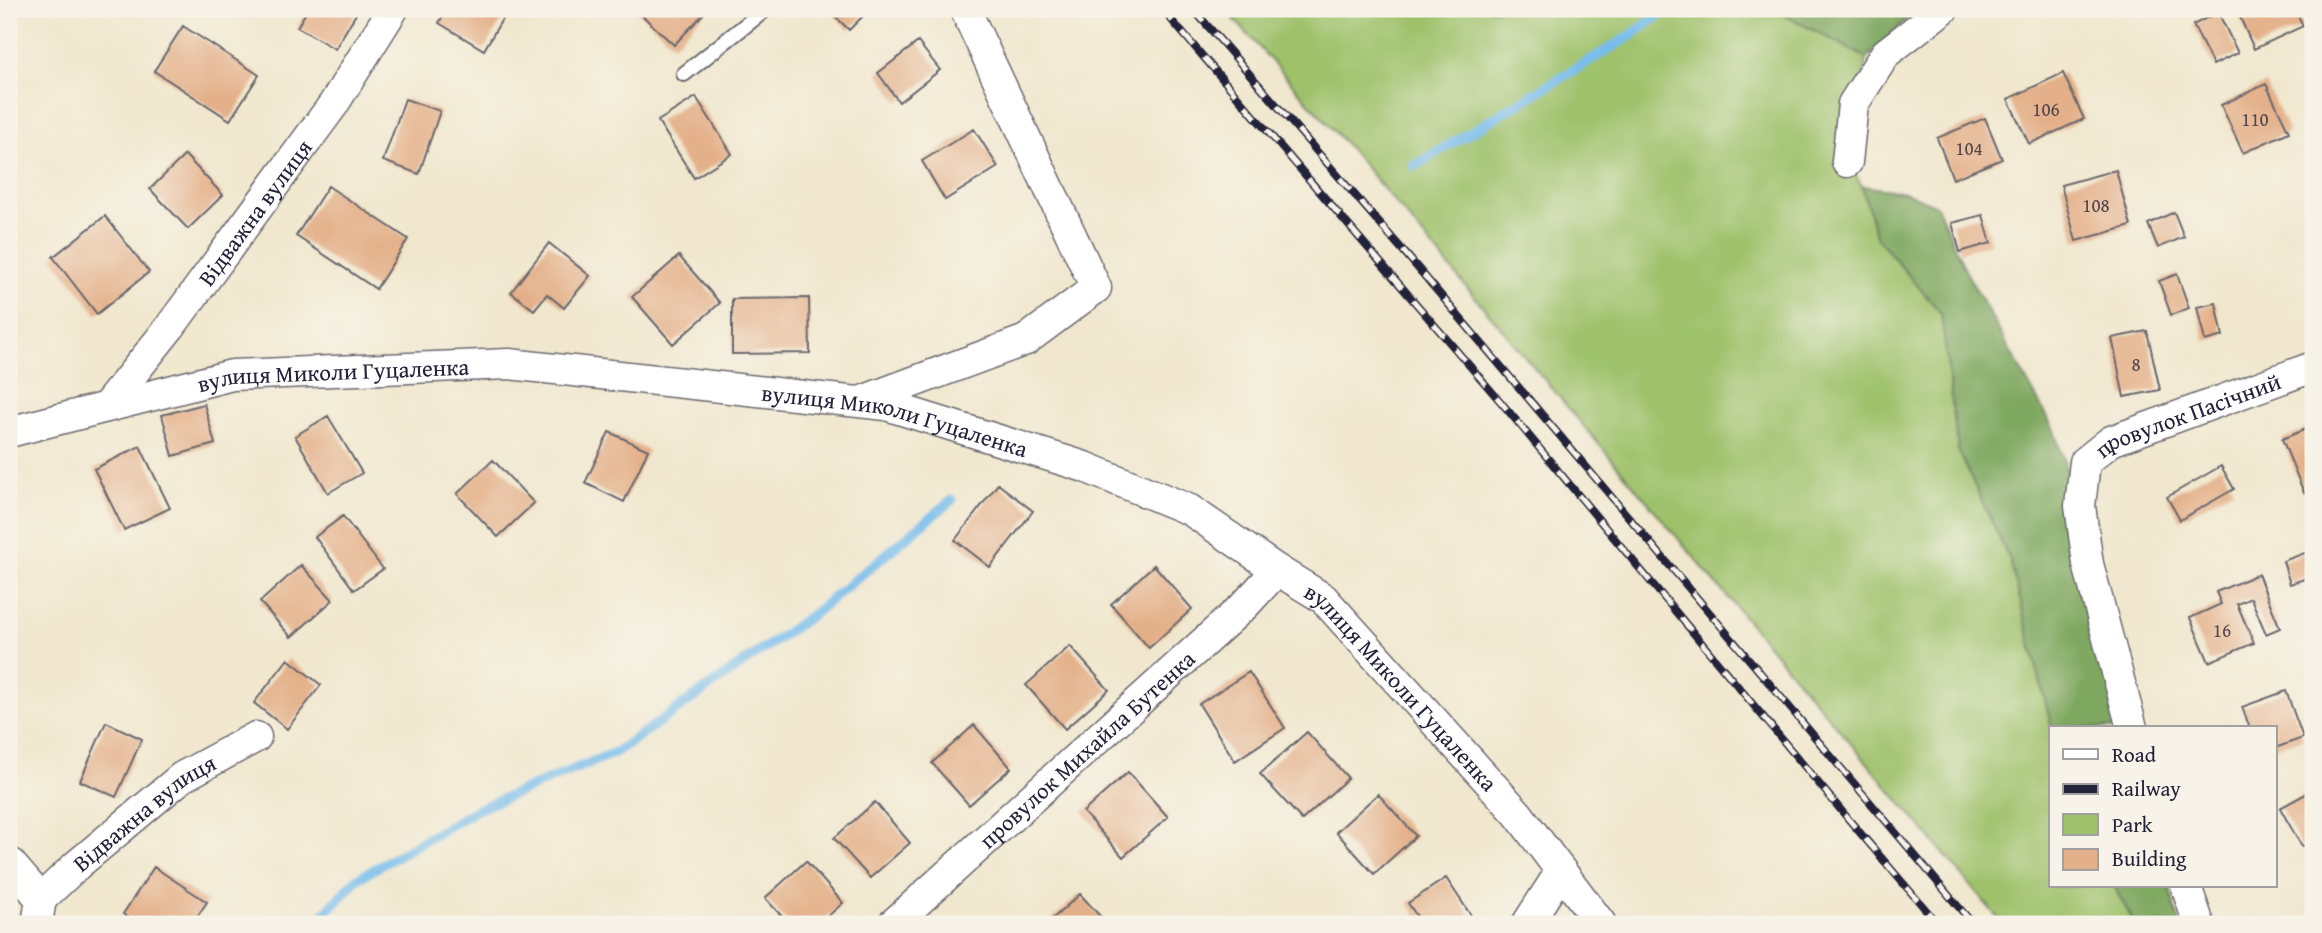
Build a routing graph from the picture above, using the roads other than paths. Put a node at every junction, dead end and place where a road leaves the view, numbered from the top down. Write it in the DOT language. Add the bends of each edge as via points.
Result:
graph roads {
  1 [pos="393,9"];
  2 [pos="766,9"];
  3 [pos="965,9"];
  4 [pos="1943,9"];
  5 [pos="684,74"];
  6 [pos="1847,162"];
  7 [pos="2313,367"];
  8 [pos="859,402"];
  9 [pos="106,407"];
  10 [pos="9,432"];
  11 [pos="1278,570"];
  12 [pos="2131,726"];
  13 [pos="256,737"];
  14 [pos="9,862"];
  15 [pos="1561,871"];
  16 [pos="2187,888"];
  17 [pos="39,912"];
  18 [pos="893,924"];
  19 [pos="1527,924"];
  20 [pos="1601,924"];
  21 [pos="2199,924"];
  1 -- 9 [label="street, Відважна вулиця" via="325,116"];
  2 -- 5 [label="lane"];
  3 -- 8 [label="street" via="1096,288 1026,340"];
  4 -- 6 [label="street" via="1886,53 1853,104"];
  7 -- 12 [label="street, провулок Пасічний" via="2111,441 2085,462 2080,506 2088,564"];
  8 -- 9 [label="street, вулиця Миколи Гуцаленка" via="509,363 232,375"];
  8 -- 11 [label="street, вулиця Миколи Гуцаленка" via="886,405 1084,467 1190,510"];
  9 -- 10 [label="street, вулиця Миколи Гуцаленка"];
  11 -- 15 [label="street, вулиця Миколи Гуцаленка" via="1323,598 1518,814"];
  11 -- 18 [label="street, провулок Михайла Бутенка"];
  13 -- 17 [label="street, Відважна вулиця" via="182,777 77,865"];
  14 -- 17 [label="street, Відважна вулиця"];
  15 -- 19 [label="street"];
  15 -- 20 [label="street, вулиця Миколи Гуцаленка"];
  16 -- 21 [label="street"];
}
